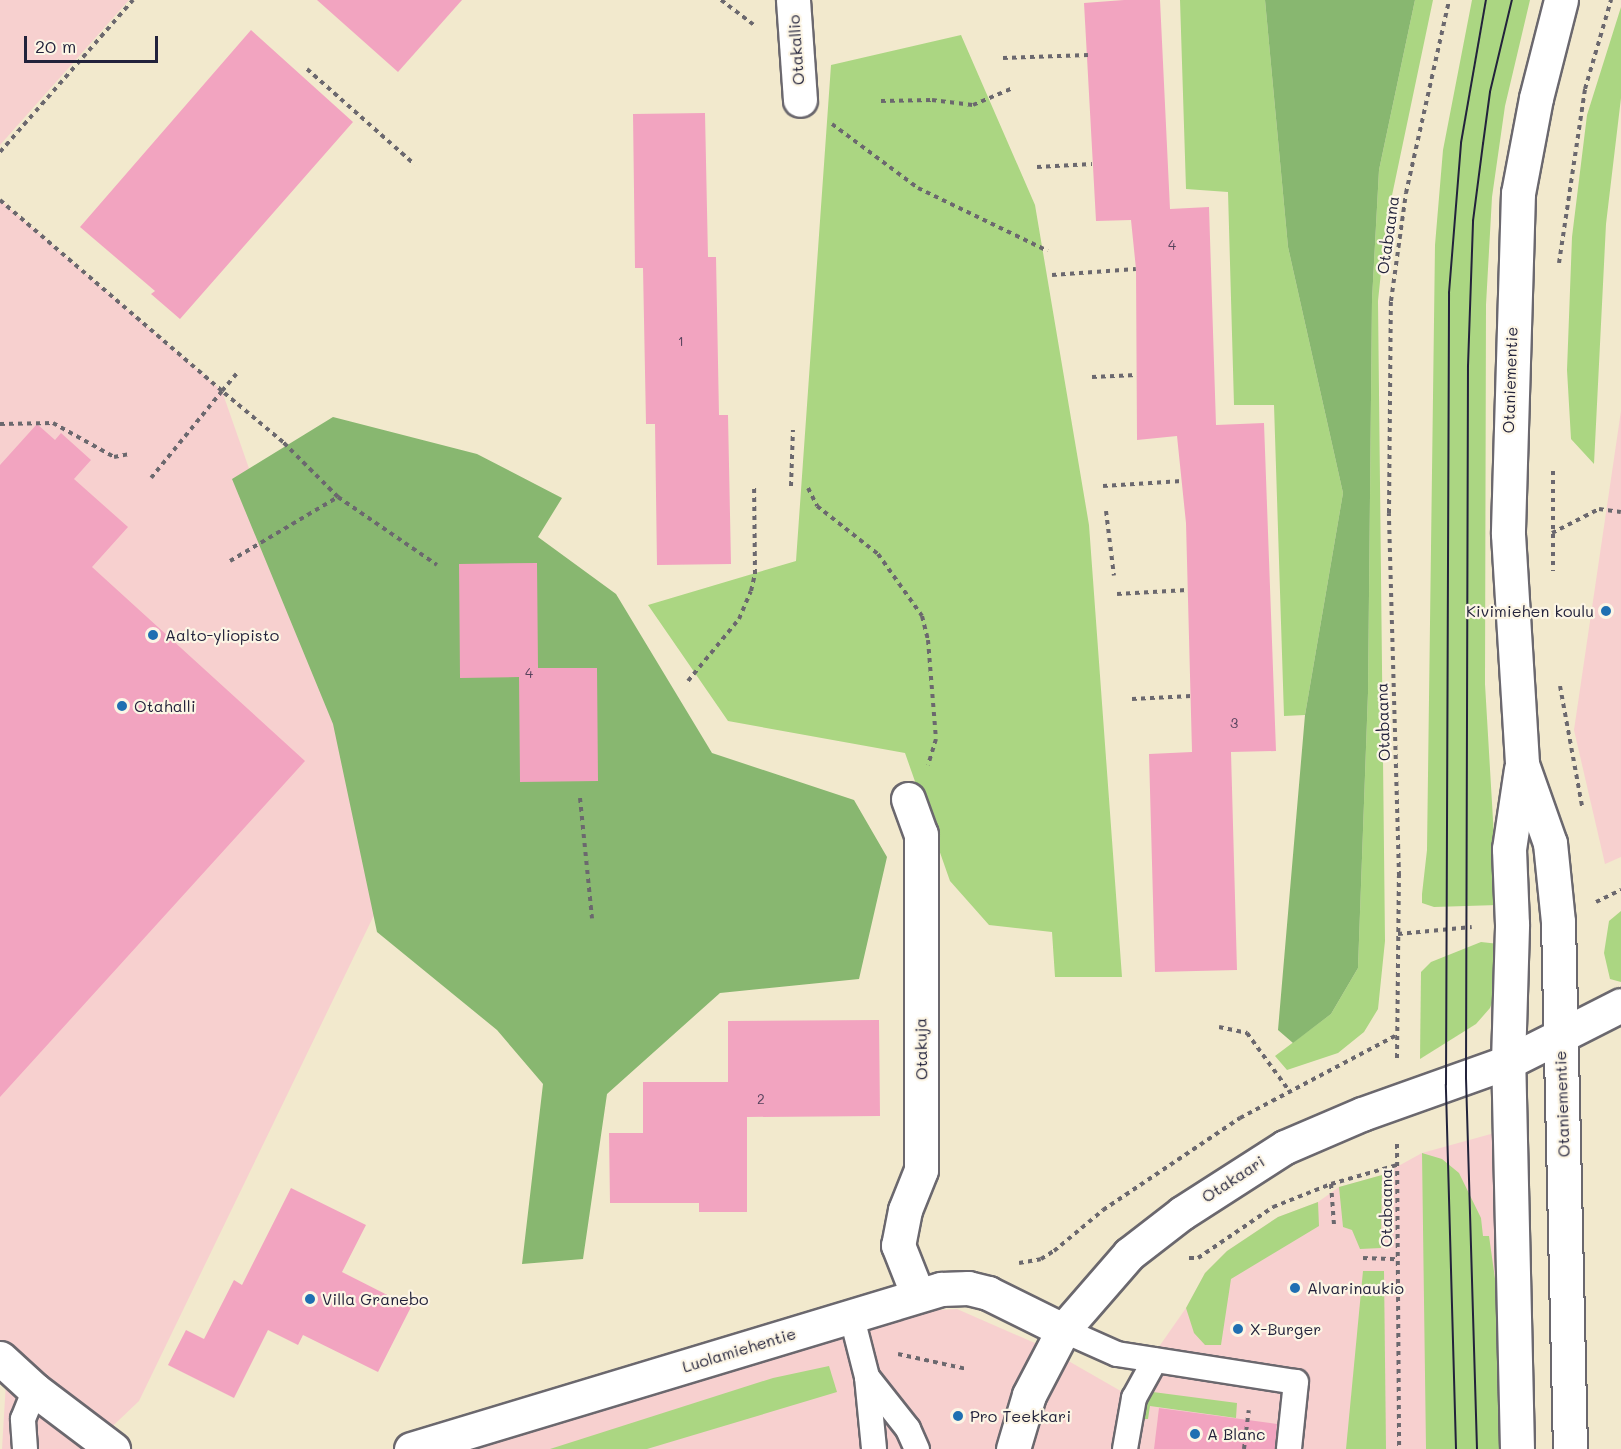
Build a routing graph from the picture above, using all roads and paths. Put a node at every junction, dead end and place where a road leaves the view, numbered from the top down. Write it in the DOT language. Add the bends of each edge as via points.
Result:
graph roads {
  1 [pos="133,0"];
  2 [pos="793,0"];
  3 [pos="1449,0"];
  4 [pos="1561,0"];
  5 [pos="1611,0"];
  6 [pos="1089,55"];
  7 [pos="1004,58"];
  8 [pos="307,69"];
  9 [pos="1013,88"];
  10 [pos="800,100"];
  11 [pos="881,101"];
  12 [pos="0,152"];
  13 [pos="1092,164"];
  14 [pos="415,165"];
  15 [pos="1037,167"];
  16 [pos="0,200"];
  17 [pos="1048,251"];
  18 [pos="1136,269"];
  19 [pos="1558,272"];
  20 [pos="1052,275"];
  21 [pos="238,372"];
  22 [pos="1137,375"];
  23 [pos="1092,377"];
  24 [pos="222,391"];
  25 [pos="0,424"];
  26 [pos="794,430"];
  27 [pos="129,454"];
  28 [pos="1553,465"];
  29 [pos="151,478"];
  30 [pos="1182,480"];
  31 [pos="754,484"];
  32 [pos="791,486"];
  33 [pos="1104,486"];
  34 [pos="808,488"];
  35 [pos="338,497"];
  36 [pos="1106,511"];
  37 [pos="1621,512"];
  38 [pos="1552,533"];
  39 [pos="230,561"];
  40 [pos="437,565"];
  41 [pos="1114,576"];
  42 [pos="1554,580"];
  43 [pos="1187,590"];
  44 [pos="1117,594"];
  45 [pos="1557,673"];
  46 [pos="688,681"];
  47 [pos="1191,696"];
  48 [pos="1132,699"];
  49 [pos="1522,764"];
  50 [pos="580,798"];
  51 [pos="908,799"];
  52 [pos="1582,808"];
  53 [pos="1621,890"];
  54 [pos="1594,891"];
  55 [pos="1596,903"];
  56 [pos="1595,912"];
  57 [pos="592,918"];
  58 [pos="1512,924"];
  59 [pos="1398,934"];
  60 [pos="1621,1005"];
  61 [pos="1219,1027"];
  62 [pos="1397,1035"];
  63 [pos="1560,1036"];
  64 [pos="1508,1062"];
  65 [pos="1290,1092"];
  66 [pos="1398,1102"];
  67 [pos="1398,1165"];
  68 [pos="1153,1175"];
  69 [pos="1331,1184"];
  70 [pos="1334,1225"];
  71 [pos="1198,1258"];
  72 [pos="1363,1258"];
  73 [pos="1398,1259"];
  74 [pos="917,1293"];
  75 [pos="850,1314"];
  76 [pos="1063,1330"];
  77 [pos="0,1358"];
  78 [pos="1155,1360"];
  79 [pos="867,1377"];
  80 [pos="34,1390"];
  81 [pos="25,1449"];
  82 [pos="113,1449"];
  83 [pos="411,1449"];
  84 [pos="874,1449"];
  85 [pos="917,1449"];
  86 [pos="1013,1449"];
  87 [pos="1125,1449"];
  88 [pos="1289,1449"];
  89 [pos="1399,1449"];
  90 [pos="1517,1449"];
  91 [pos="1570,1449"];
  1 -- 12 [label="path"];
  2 -- 10 [label="street, Otakallio"];
  3 -- 59 [label="path, Otabaana" via="1408,182 1391,301 1389,513"];
  4 -- 49 [label="street, Otaniementie" via="1536,98 1518,193 1508,534"];
  5 -- 19 [label="path" via="1585,89 1560,237"];
  6 -- 7 [label="path"];
  8 -- 14 [label="path"];
  9 -- 11 [label="path" via="973,105 932,99"];
  10 -- 17 [label="path" via="918,188"];
  13 -- 15 [label="path"];
  16 -- 24 [label="path"];
  18 -- 20 [label="path"];
  21 -- 24 [label="path"];
  22 -- 23 [label="path"];
  24 -- 29 [label="path"];
  24 -- 35 [label="path" via="283,442"];
  25 -- 27 [label="path" via="53,423 114,457"];
  26 -- 32 [label="path"];
  28 -- 38 [label="path"];
  30 -- 33 [label="path"];
  31 -- 46 [label="path" via="755,574 751,591 739,619"];
  34 -- 51 [label="path" via="825,514 878,554 922,616 928,640 936,739 925,774"];
  35 -- 39 [label="path"];
  35 -- 40 [label="path"];
  36 -- 41 [label="path"];
  37 -- 38 [label="path" via="1599,509"];
  38 -- 42 [label="path"];
  43 -- 44 [label="path"];
  45 -- 52 [label="path"];
  47 -- 48 [label="path"];
  49 -- 58 [label="street, Otaniementie" via="1509,849"];
  49 -- 63 [label="street, Otaniementie" via="1550,843 1558,922"];
  50 -- 57 [label="path"];
  51 -- 74 [label="street, Otakuja" via="921,834 921,1158 898,1245"];
  53 -- 55 [label="path"];
  54 -- 55 [label="path"];
  55 -- 56 [label="path"];
  58 -- 59 [label="path"];
  58 -- 64 [label="street, Otaniementie"];
  59 -- 62 [label="path, Otabaana"];
  60 -- 63 [label="street, Otakaari"];
  61 -- 65 [label="path" via="1247,1033"];
  62 -- 65 [label="path"];
  62 -- 66 [label="path, Otabaana"];
  63 -- 64 [label="street, Otakaari"];
  63 -- 91 [label="street, Otaniementie"];
  64 -- 66 [label="street, Otakaari"];
  64 -- 90 [label="street, Otaniementie"];
  65 -- 68 [label="path" via="1240,1118"];
  66 -- 67 [label="path, Otabaana"];
  66 -- 76 [label="street, Otakaari" via="1285,1147 1227,1181 1129,1254"];
  67 -- 69 [label="path"];
  67 -- 73 [label="path, Otabaana"];
  69 -- 70 [label="path"];
  69 -- 71 [label="path" via="1273,1207"];
  72 -- 73 [label="path"];
  73 -- 89 [label="path, Otabaana"];
  74 -- 75 [label="street, Luolamiehentie"];
  74 -- 76 [label="street, Luolamiehentie" via="968,1288 988,1293"];
  75 -- 79 [label="lane"];
  75 -- 83 [label="street, Luolamiehentie"];
  76 -- 78 [label="lane" via="1117,1353"];
  76 -- 86 [label="street, Otakaari" via="1029,1395"];
  77 -- 80 [label="street"];
  78 -- 87 [label="lane" via="1134,1398"];
  78 -- 88 [label="lane" via="1296,1382"];
  79 -- 84 [label="lane"];
  79 -- 85 [label="lane" via="908,1429"];
  80 -- 81 [label="lane" via="23,1419"];
  80 -- 82 [label="street"];
}
